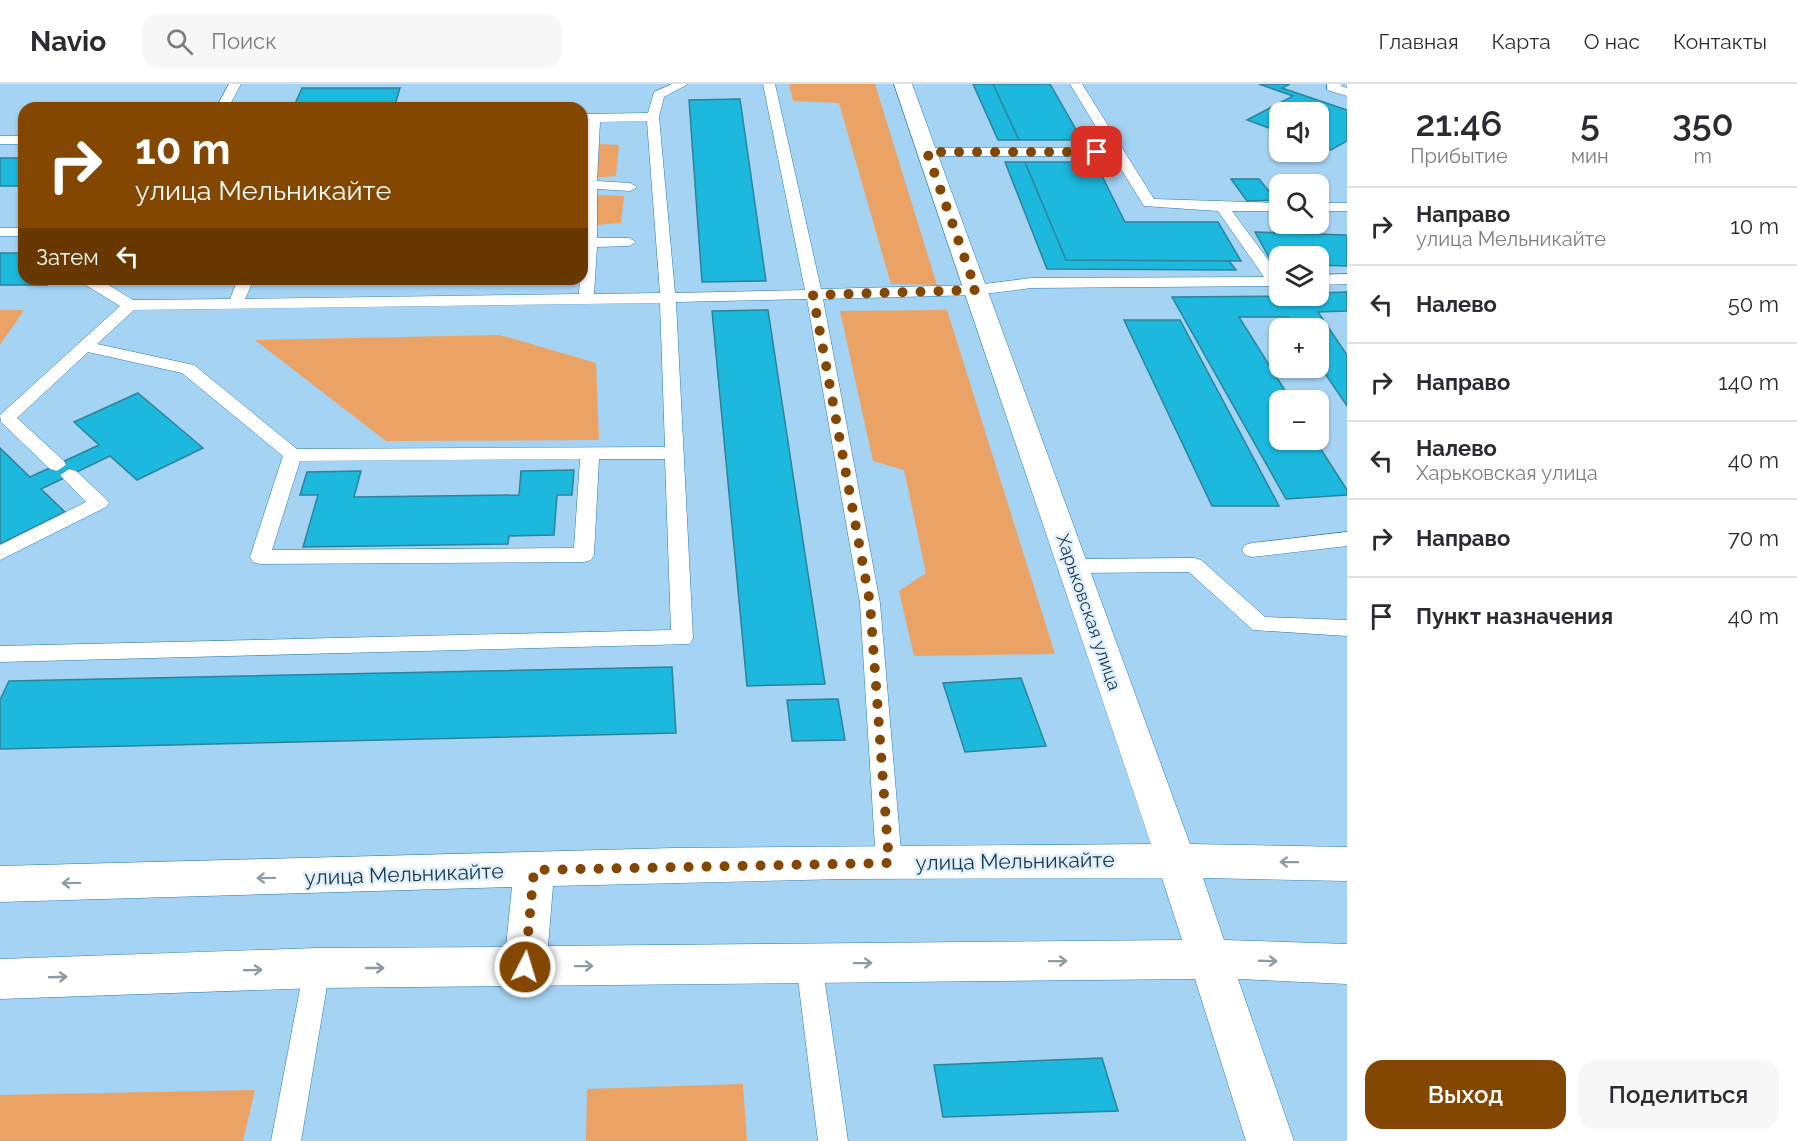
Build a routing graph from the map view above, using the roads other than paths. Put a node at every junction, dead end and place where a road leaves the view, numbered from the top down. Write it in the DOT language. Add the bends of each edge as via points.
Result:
graph roads {
  1 [pos="235,84"];
  2 [pos="682,84"];
  3 [pos="769,84"];
  4 [pos="903,84"];
  5 [pos="1076,84"];
  6 [pos="1336,84"];
  7 [pos="1347,92"];
  8 [pos="225,102"];
  9 [pos="653,117"];
  10 [pos="588,118"];
  11 [pos="0,140"];
  12 [pos="18,140"];
  13 [pos="927,152"];
  14 [pos="1118,152"];
  15 [pos="590,185"];
  16 [pos="630,187"];
  17 [pos="1222,207"];
  18 [pos="1269,207"];
  19 [pos="1329,207"];
  20 [pos="1347,207"];
  21 [pos="0,232"];
  22 [pos="18,232"];
  23 [pos="629,242"];
  24 [pos="590,243"];
  25 [pos="1269,270"];
  26 [pos="588,271"];
  27 [pos="1347,279"];
  28 [pos="1329,280"];
  29 [pos="1269,281"];
  30 [pos="96,285"];
  31 [pos="243,285"];
  32 [pos="587,285"];
  33 [pos="976,290"];
  34 [pos="813,295"];
  35 [pos="668,298"];
  36 [pos="586,299"];
  37 [pos="235,304"];
  38 [pos="130,305"];
  39 [pos="86,347"];
  40 [pos="3,415"];
  41 [pos="590,453"];
  42 [pos="673,453"];
  43 [pos="293,455"];
  44 [pos="1347,539"];
  45 [pos="1252,550"];
  46 [pos="0,553"];
  47 [pos="1073,566"];
  48 [pos="1347,628"];
  49 [pos="0,654"];
  50 [pos="1176,859"];
  51 [pos="889,863"];
  52 [pos="1347,864"];
  53 [pos="534,870"];
  54 [pos="0,884"];
  55 [pos="1209,959"];
  56 [pos="809,963"];
  57 [pos="1347,964"];
  58 [pos="525,967"];
  59 [pos="317,968"];
  60 [pos="0,978"];
  61 [pos="286,1141"];
  62 [pos="833,1141"];
  63 [pos="1270,1141"];
  1 -- 8 [label="lane"];
  2 -- 9 [label="lane" via="658,95"];
  3 -- 34 [label="lane"];
  4 -- 13 [label="main road, Харьковская улица"];
  5 -- 14 [label="lane"];
  6 -- 7 [label="lane" via="1331,87"];
  9 -- 10 [label="lane"];
  9 -- 35 [label="lane"];
  10 -- 15 [label="lane"];
  11 -- 12 [label="lane"];
  13 -- 14 [label="lane"];
  13 -- 33 [label="main road, Харьковская улица"];
  14 -- 17 [label="lane" via="1149,202"];
  15 -- 16 [label="lane"];
  15 -- 24 [label="lane"];
  17 -- 18 [label="lane"];
  17 -- 25 [label="lane"];
  19 -- 20 [label="lane"];
  21 -- 22 [label="lane"];
  23 -- 24 [label="lane"];
  24 -- 26 [label="lane"];
  27 -- 28 [label="lane"];
  29 -- 33 [label="lane" via="1032,283"];
  30 -- 38 [label="lane"];
  31 -- 37 [label="lane"];
  32 -- 36 [label="lane"];
  33 -- 34 [label="lane"];
  33 -- 47 [label="main road, Харьковская улица"];
  34 -- 35 [label="lane"];
  34 -- 51 [label="lane" via="870,603"];
  35 -- 36 [label="lane"];
  35 -- 42 [label="lane"];
  36 -- 37 [label="lane"];
  37 -- 38 [label="lane"];
  38 -- 39 [label="lane"];
  39 -- 40 [label="lane"];
  39 -- 43 [label="lane" via="188,369"];
  40 -- 46 [label="lane" via="99,503"];
  41 -- 42 [label="lane"];
  41 -- 43 [label="lane"];
  41 -- 43 [label="lane" via="584,555 260,557"];
  42 -- 49 [label="lane" via="682,638"];
  44 -- 45 [label="lane"];
  47 -- 48 [label="lane" via="1194,565 1260,625"];
  47 -- 50 [label="main road, Харьковская улица"];
  50 -- 51 [label="main road, улица Мельникайте"];
  52 -- 50 [label="main road, улица Мельникайте, one-way"];
  50 -- 55 [label="main road, Харьковская улица"];
  51 -- 53 [label="main road, улица Мельникайте"];
  53 -- 54 [label="main road, улица Мельникайте, one-way"];
  53 -- 58 [label="main road"];
  56 -- 55 [label="main road, one-way"];
  55 -- 57 [label="main road, one-way"];
  55 -- 63 [label="main road, Харьковская улица"];
  58 -- 56 [label="main road, one-way"];
  56 -- 62 [label="lane"];
  59 -- 58 [label="main road, one-way"];
  60 -- 59 [label="main road, one-way"];
  59 -- 61 [label="lane"];
}
